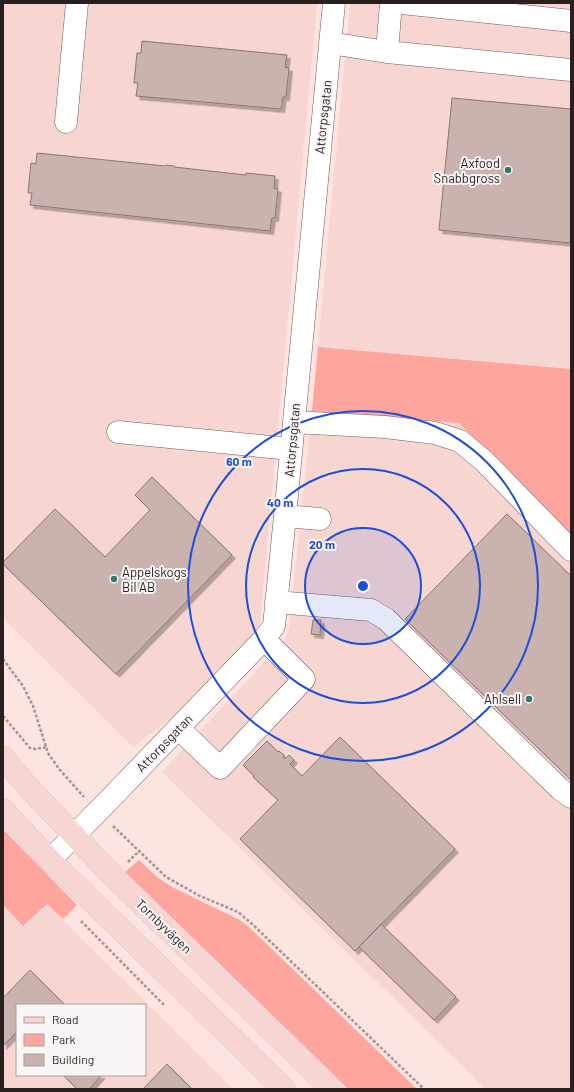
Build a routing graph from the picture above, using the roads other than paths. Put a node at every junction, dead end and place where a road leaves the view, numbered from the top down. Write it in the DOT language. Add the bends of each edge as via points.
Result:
graph roads {
  1 [pos="78,3"];
  2 [pos="334,3"];
  3 [pos="391,3"];
  4 [pos="402,3"];
  5 [pos="571,21"];
  6 [pos="330,43"];
  7 [pos="387,52"];
  8 [pos="571,70"];
  9 [pos="66,122"];
  10 [pos="294,422"];
  11 [pos="118,432"];
  12 [pos="291,449"];
  13 [pos="285,516"];
  14 [pos="320,519"];
  15 [pos="571,550"];
  16 [pos="276,602"];
  17 [pos="264,639"];
  18 [pos="178,728"];
  19 [pos="3,756"];
  20 [pos="571,797"];
  21 [pos="3,810"];
  22 [pos="74,836"];
  23 [pos="50,860"];
  24 [pos="284,1089"];
  25 [pos="332,1089"];
  1 -- 9 [label="street"];
  2 -- 6 [label="street, Attorpsgatan"];
  3 -- 7 [label="street"];
  4 -- 5 [label="street"];
  6 -- 7 [label="street"];
  6 -- 10 [label="street, Attorpsgatan"];
  7 -- 8 [label="street"];
  10 -- 12 [label="street, Attorpsgatan"];
  10 -- 15 [label="street" via="385,427 435,433 460,441 484,461"];
  11 -- 12 [label="street"];
  12 -- 13 [label="street, Attorpsgatan"];
  13 -- 14 [label="street"];
  13 -- 16 [label="street, Attorpsgatan"];
  16 -- 17 [label="street, Attorpsgatan" via="274,626"];
  16 -- 20 [label="street" via="371,610 386,619"];
  17 -- 18 [label="street, Attorpsgatan"];
  17 -- 18 [label="street" via="304,679 220,768"];
  18 -- 22 [label="street, Attorpsgatan"];
  19 -- 22 [label="main road, Tornbyvägen"];
  21 -- 23 [label="main road"];
  22 -- 23 [label="street, Attorpsgatan"];
  22 -- 25 [label="main road, Tornbyvägen"];
  23 -- 24 [label="main road"];
}
